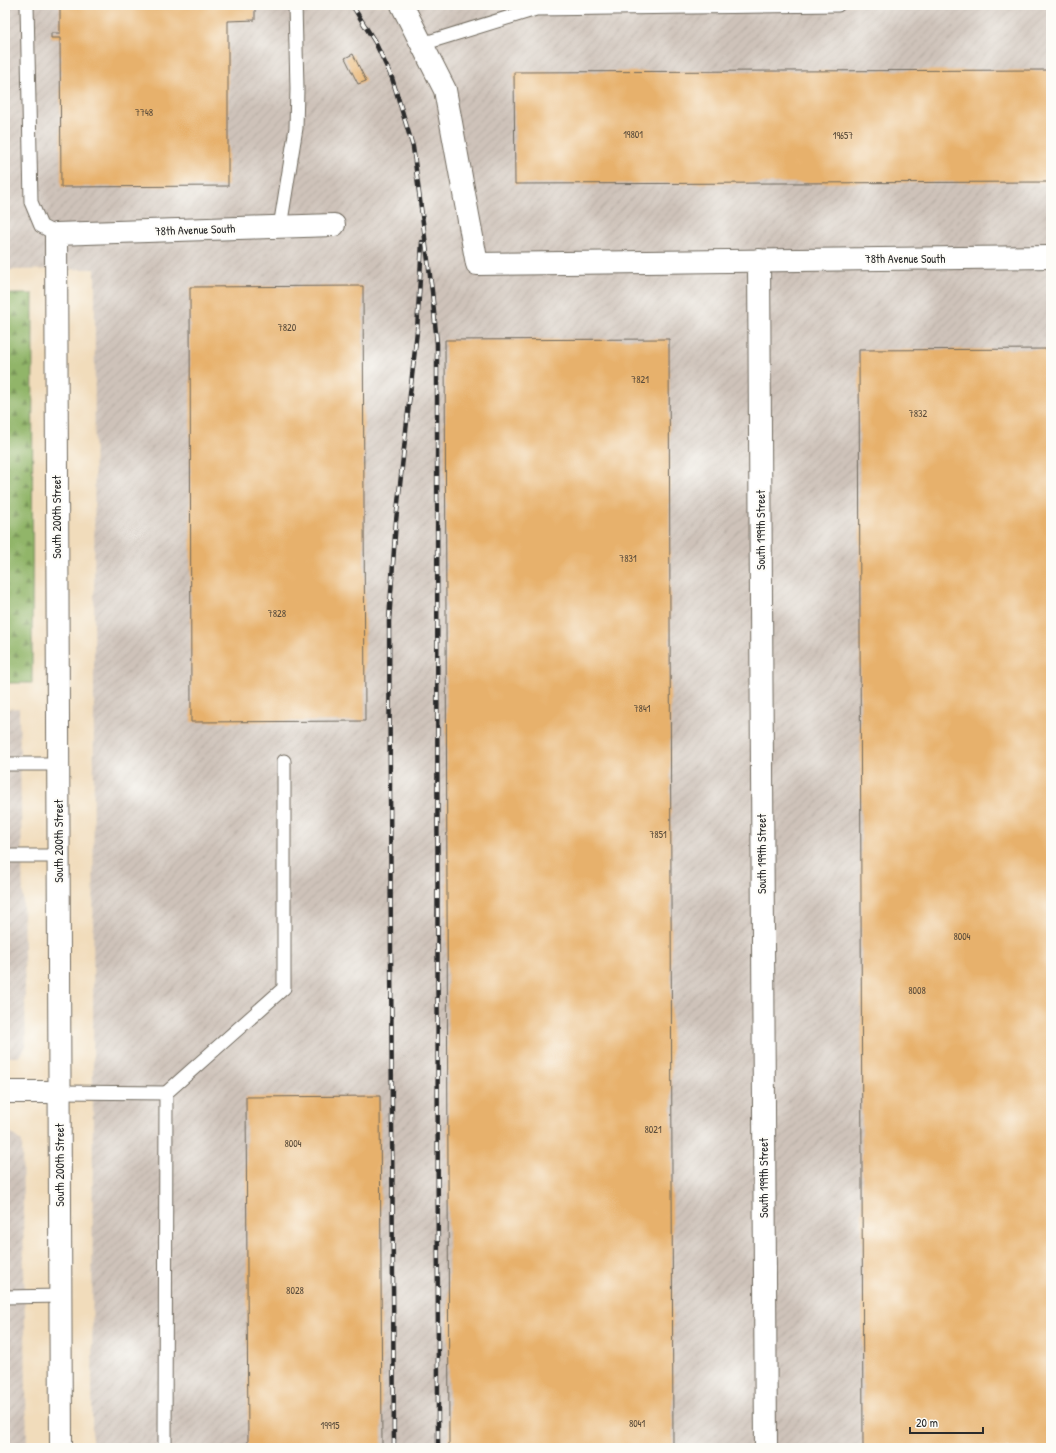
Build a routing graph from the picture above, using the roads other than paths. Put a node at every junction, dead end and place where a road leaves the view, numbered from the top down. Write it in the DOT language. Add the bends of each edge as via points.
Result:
graph roads {
  1 [pos="27,5"];
  2 [pos="295,5"];
  3 [pos="402,5"];
  4 [pos="838,5"];
  5 [pos="422,44"];
  6 [pos="334,224"];
  7 [pos="280,227"];
  8 [pos="56,234"];
  9 [pos="1051,257"];
  10 [pos="759,260"];
  11 [pos="284,761"];
  12 [pos="5,764"];
  13 [pos="58,764"];
  14 [pos="5,856"];
  15 [pos="59,856"];
  16 [pos="5,1092"];
  17 [pos="60,1092"];
  18 [pos="166,1093"];
  19 [pos="61,1296"];
  20 [pos="5,1297"];
  21 [pos="61,1448"];
  22 [pos="165,1448"];
  23 [pos="766,1448"];
  1 -- 8 [label="lane" via="31,202 41,226"];
  2 -- 7 [label="lane" via="296,128"];
  3 -- 5 [label="street"];
  4 -- 5 [label="lane" via="536,9"];
  5 -- 10 [label="street, 78th Avenue South" via="445,90 477,264"];
  6 -- 7 [label="street, 78th Avenue South"];
  7 -- 8 [label="street, 78th Avenue South"];
  8 -- 13 [label="street, South 200th Street"];
  9 -- 10 [label="street, 78th Avenue South"];
  10 -- 23 [label="street, South 199th Street"];
  11 -- 18 [label="lane" via="284,988"];
  12 -- 13 [label="lane"];
  13 -- 15 [label="street, South 200th Street"];
  14 -- 15 [label="lane"];
  15 -- 17 [label="street, South 200th Street"];
  16 -- 17 [label="street"];
  17 -- 18 [label="lane"];
  17 -- 19 [label="street, South 200th Street"];
  18 -- 22 [label="lane"];
  19 -- 20 [label="lane"];
  19 -- 21 [label="street, South 200th Street"];
}
